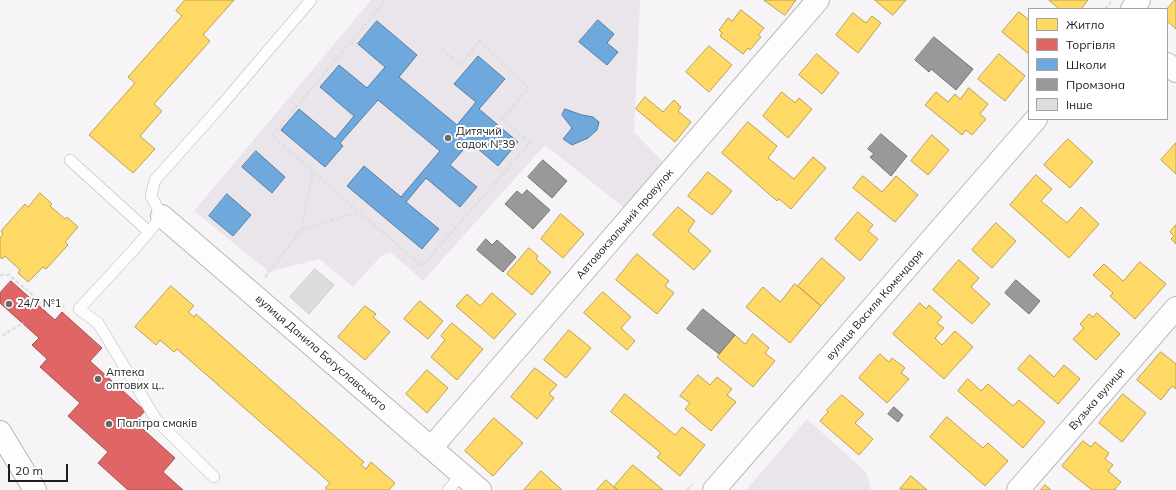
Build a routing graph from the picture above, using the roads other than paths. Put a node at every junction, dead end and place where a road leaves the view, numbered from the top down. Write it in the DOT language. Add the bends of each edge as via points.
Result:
graph roads {
  1 [pos="311,0"];
  2 [pos="818,0"];
  3 [pos="1139,0"];
  4 [pos="1133,8"];
  5 [pos="1168,65"];
  6 [pos="1176,71"];
  7 [pos="1035,120"];
  8 [pos="70,160"];
  9 [pos="155,224"];
  10 [pos="1176,308"];
  11 [pos="0,432"];
  12 [pos="431,448"];
  13 [pos="214,477"];
  14 [pos="455,482"];
  15 [pos="35,490"];
  16 [pos="480,490"];
  17 [pos="714,490"];
  18 [pos="1018,490"];
  1 -- 9 [label="lane" via="154,180 151,196"];
  2 -- 12 [label="street, Автовокзальний провулок"];
  3 -- 4 [label="street"];
  5 -- 6 [label="street"];
  7 -- 17 [label="street, вулиця Василя Комендаря"];
  8 -- 9 [label="lane"];
  9 -- 12 [label="street, вулиця Данила Богуславського" via="251,293"];
  9 -- 13 [label="lane" via="79,309 98,323 157,421"];
  10 -- 18 [label="street, Вузька вулиця"];
  11 -- 15 [label="street"];
  12 -- 14 [label="street, вулиця Данила Богуславського"];
  14 -- 16 [label="street, вулиця Данила Богуславського"];
}
